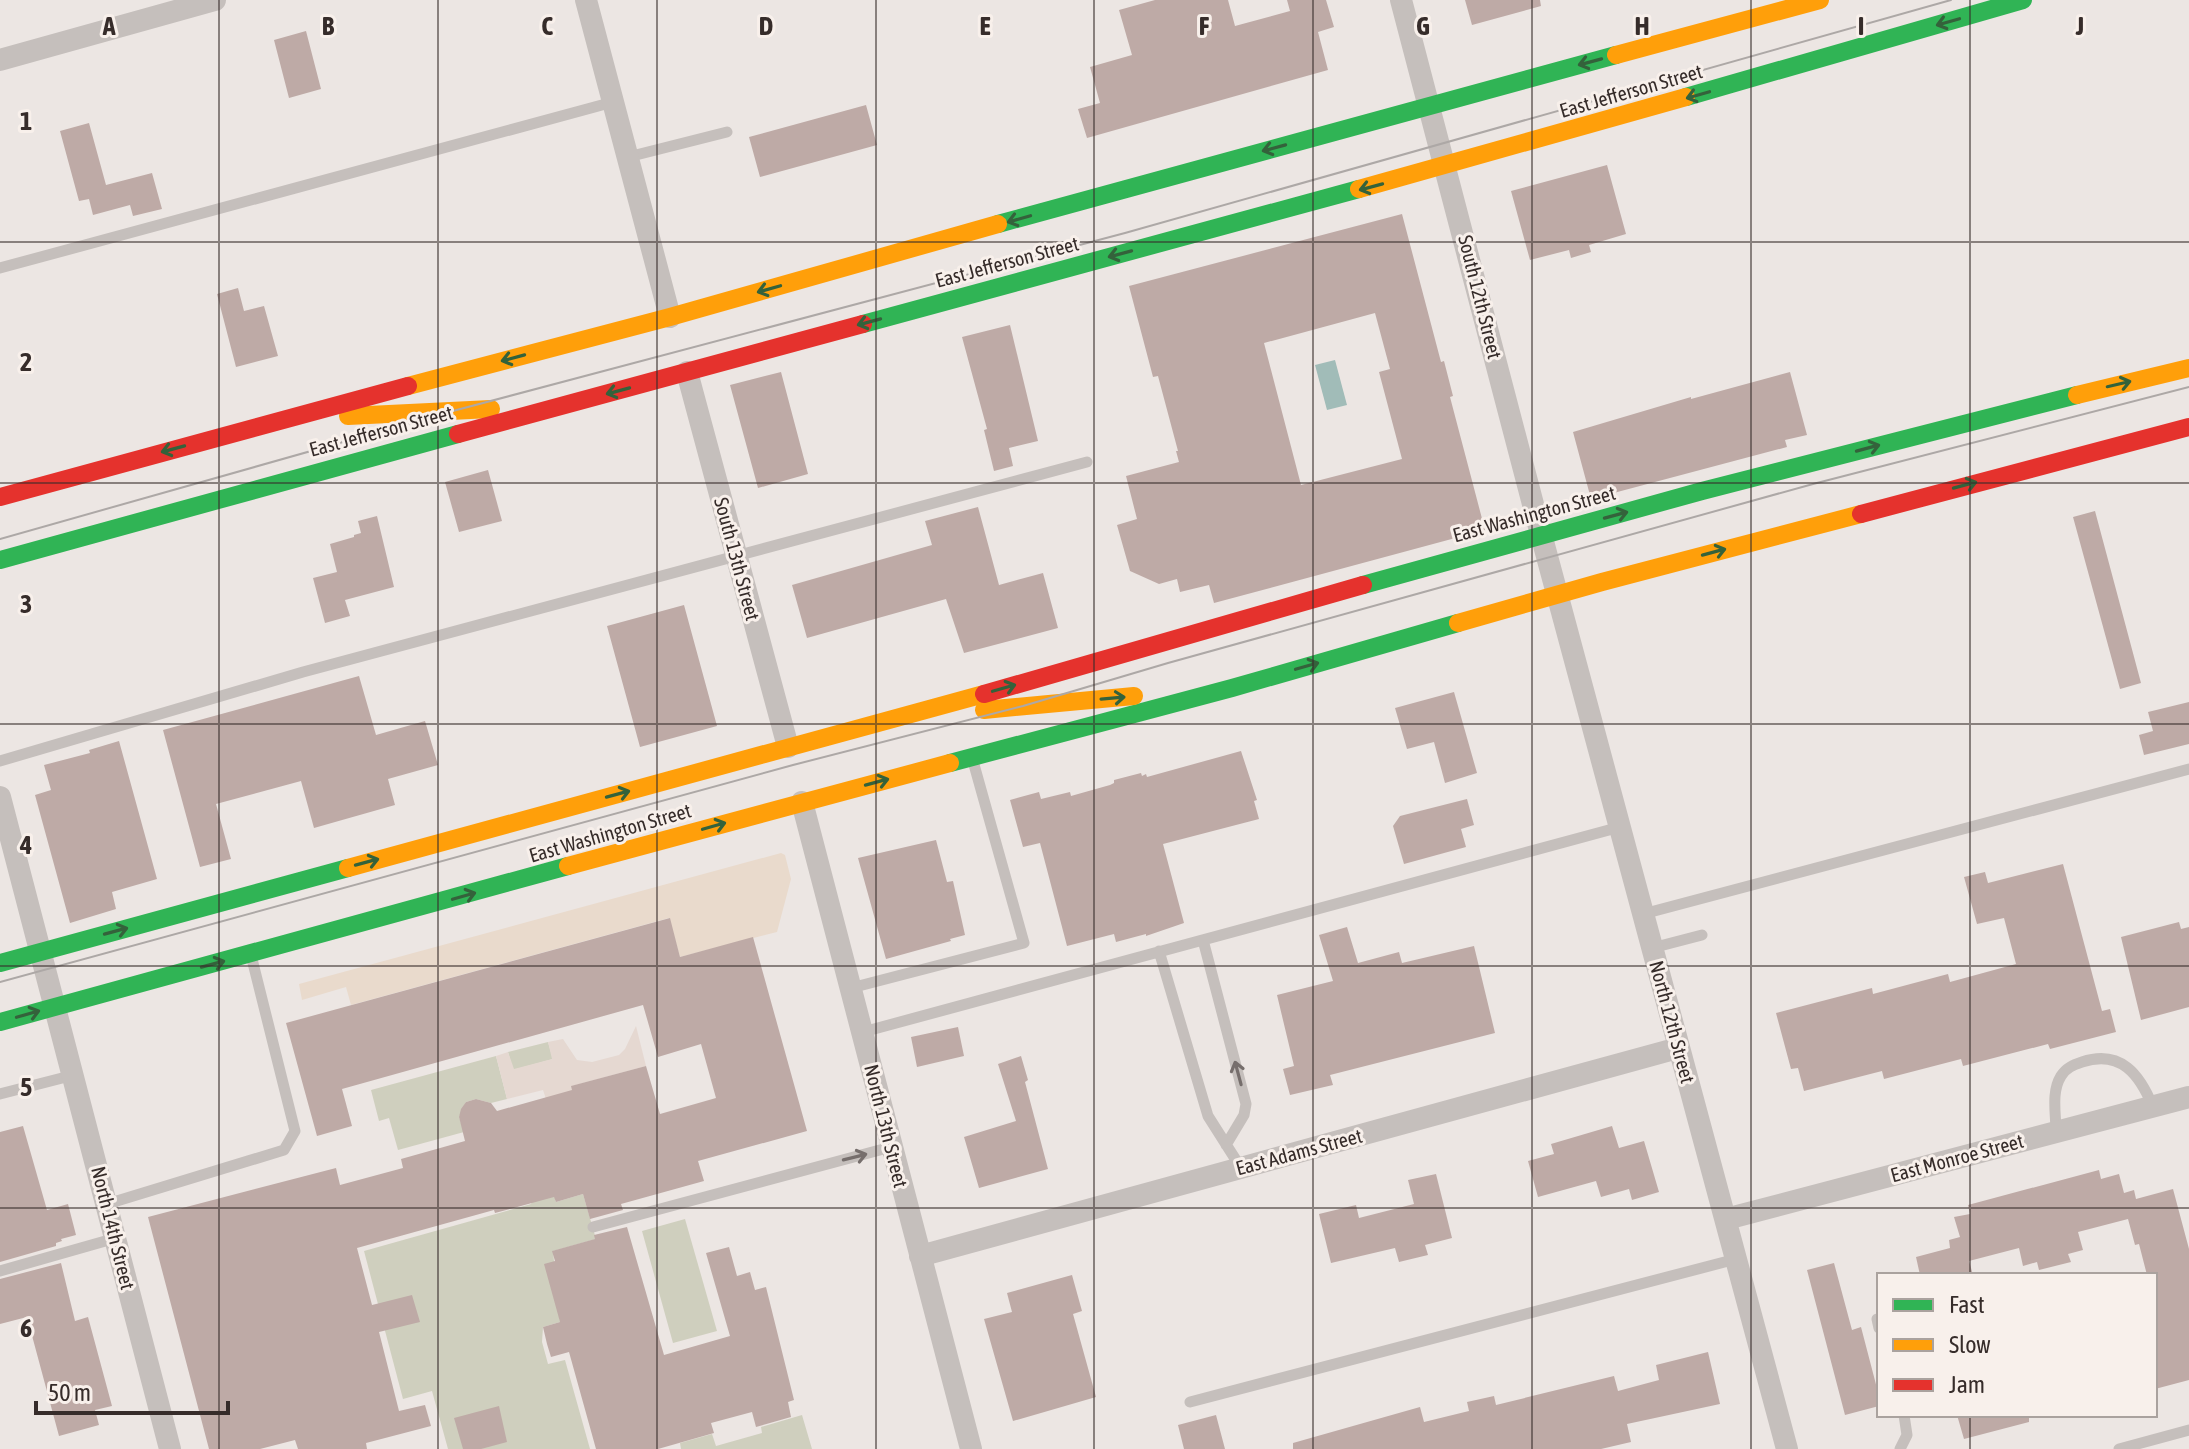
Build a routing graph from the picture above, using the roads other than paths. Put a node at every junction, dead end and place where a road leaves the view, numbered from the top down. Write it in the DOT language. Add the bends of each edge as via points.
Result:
graph roads {
  1 [pos="215,0"];
  2 [pos="586,0"];
  3 [pos="1401,0"];
  4 [pos="1820,0"];
  5 [pos="2023,0"];
  6 [pos="0,60"];
  7 [pos="613,102"];
  8 [pos="1430,106"];
  9 [pos="727,132"];
  10 [pos="628,157"];
  11 [pos="1447,166"];
  12 [pos="0,268"];
  13 [pos="670,317"];
  14 [pos="2189,368"];
  15 [pos="687,372"];
  16 [pos="563,405"];
  17 [pos="283,419"];
  18 [pos="2189,427"];
  19 [pos="1087,462"];
  20 [pos="0,497"];
  21 [pos="1541,535"];
  22 [pos="736,557"];
  23 [pos="0,560"];
  24 [pos="1558,595"];
  25 [pos="1232,688"];
  26 [pos="896,719"];
  27 [pos="788,747"];
  28 [pos="972,757"];
  29 [pos="0,761"];
  30 [pos="2189,769"];
  31 [pos="0,797"];
  32 [pos="802,802"];
  33 [pos="1620,827"];
  34 [pos="1643,914"];
  35 [pos="1702,935"];
  36 [pos="1203,940"];
  37 [pos="1652,948"];
  38 [pos="41,951"];
  39 [pos="1159,951"];
  40 [pos="251,954"];
  41 [pos="0,963"];
  42 [pos="851,988"];
  43 [pos="56,1006"];
  44 [pos="0,1022"];
  45 [pos="863,1032"];
  46 [pos="1678,1048"];
  47 [pos="74,1075"];
  48 [pos="0,1094"];
  49 [pos="2189,1097"];
  50 [pos="2153,1107"];
  51 [pos="2056,1132"];
  52 [pos="1226,1145"];
  53 [pos="891,1147"];
  54 [pos="1241,1168"];
  55 [pos="107,1204"];
  56 [pos="1726,1219"];
  57 [pos="593,1227"];
  58 [pos="116,1238"];
  59 [pos="920,1256"];
  60 [pos="1736,1259"];
  61 [pos="0,1271"];
  62 [pos="1190,1402"];
  63 [pos="1904,1417"];
  64 [pos="2189,1430"];
  65 [pos="170,1449"];
  66 [pos="971,1449"];
  67 [pos="1787,1449"];
  68 [pos="1900,1449"];
  69 [pos="2119,1449"];
  1 -- 6 [label="street"];
  2 -- 7 [label="street"];
  3 -- 8 [label="street, South 12th Street"];
  4 -- 8 [label="main road, East Jefferson Street, one-way"];
  5 -- 11 [label="main road, East Jefferson Street, one-way"];
  7 -- 10 [label="street"];
  7 -- 12 [label="lane"];
  8 -- 11 [label="street, South 12th Street"];
  8 -- 13 [label="main road, East Jefferson Street, one-way"];
  9 -- 10 [label="lane"];
  10 -- 13 [label="street"];
  11 -- 15 [label="main road, East Jefferson Street, one-way"];
  11 -- 21 [label="street, South 12th Street"];
  13 -- 17 [label="main road, East Jefferson Street, one-way"];
  21 -- 14 [label="main road, East Washington Street, one-way"];
  15 -- 16 [label="main road, East Jefferson Street, one-way"];
  15 -- 22 [label="street, South 13th Street"];
  16 -- 17 [label="main road"];
  16 -- 23 [label="main road, East Jefferson Street"];
  17 -- 20 [label="main road, East Jefferson Street, one-way"];
  24 -- 18 [label="main road, East Washington Street, one-way"];
  19 -- 22 [label="lane"];
  21 -- 24 [label="street, South 12th Street"];
  26 -- 21 [label="main road, East Washington Street, one-way"];
  22 -- 27 [label="street, South 13th Street"];
  22 -- 29 [label="lane" via="303,672"];
  25 -- 24 [label="main road, East Washington Street, one-way"];
  24 -- 33 [label="street, North 12th Street"];
  26 -- 25 [label="main road, East Washington Street, one-way"];
  25 -- 28 [label="main road, East Washington Street"];
  26 -- 27 [label="main road, East Washington Street"];
  38 -- 27 [label="main road, East Washington Street, one-way"];
  32 -- 28 [label="main road, East Washington Street, one-way"];
  28 -- 42 [label="lane" via="1024,943"];
  30 -- 34 [label="lane"];
  31 -- 38 [label="street, North 14th Street"];
  40 -- 32 [label="main road, East Washington Street, one-way"];
  32 -- 42 [label="street, North 13th Street"];
  33 -- 34 [label="street, North 12th Street"];
  33 -- 36 [label="lane"];
  34 -- 37 [label="street, North 12th Street"];
  35 -- 37 [label="lane"];
  36 -- 39 [label="lane"];
  52 -- 36 [label="lane, one-way" via="1246,1104"];
  37 -- 46 [label="street, North 12th Street"];
  38 -- 41 [label="main road, East Washington Street"];
  38 -- 43 [label="street, North 14th Street"];
  39 -- 45 [label="lane"];
  39 -- 52 [label="lane" via="1208,1116"];
  43 -- 40 [label="main road, East Washington Street, one-way"];
  40 -- 55 [label="lane" via="295,1131 284,1150"];
  42 -- 45 [label="street, North 13th Street"];
  44 -- 43 [label="main road, East Washington Street, one-way"];
  43 -- 47 [label="street, North 14th Street"];
  45 -- 53 [label="street, North 13th Street"];
  46 -- 54 [label="street, East Adams Street"];
  46 -- 56 [label="street, North 12th Street"];
  47 -- 48 [label="lane"];
  47 -- 55 [label="street, North 14th Street"];
  49 -- 50 [label="street, East Monroe Street"];
  50 -- 51 [label="street, East Monroe Street"];
  50 -- 51 [label="lane" via="2143,1081 2128,1068 2092,1059 2067,1068 2061,1076 2055,1095"];
  51 -- 56 [label="street, East Monroe Street"];
  52 -- 54 [label="lane"];
  57 -- 53 [label="lane, one-way"];
  53 -- 59 [label="street, North 13th Street"];
  54 -- 59 [label="street, East Adams Street"];
  55 -- 58 [label="street, North 14th Street"];
  56 -- 60 [label="street, North 12th Street"];
  58 -- 61 [label="lane"];
  58 -- 65 [label="street, North 14th Street"];
  59 -- 66 [label="street, North 13th Street"];
  60 -- 62 [label="lane"];
  60 -- 67 [label="street, North 12th Street"];
  63 -- 68 [label="lane" via="1907,1435"];
  64 -- 69 [label="lane"];
}
